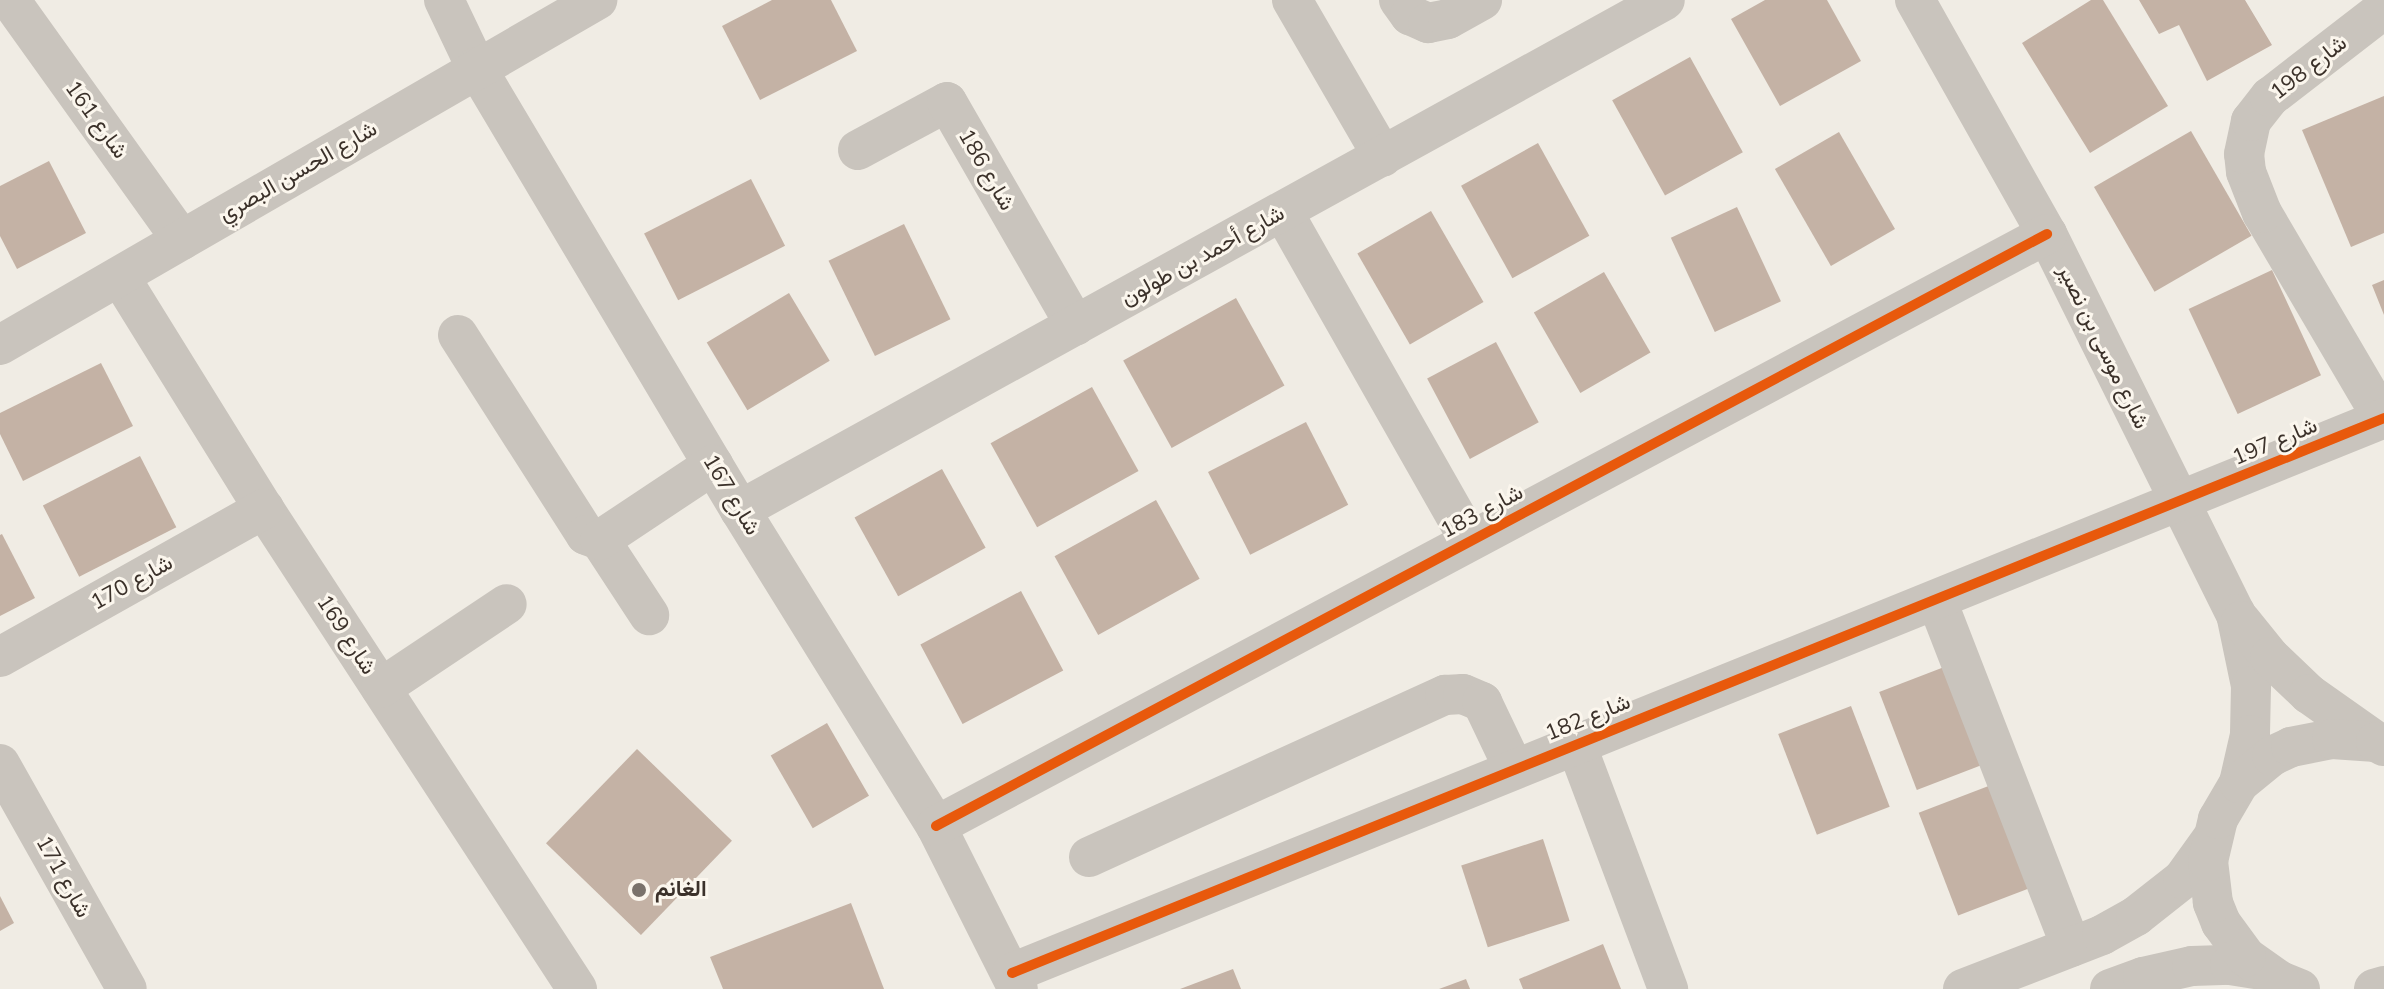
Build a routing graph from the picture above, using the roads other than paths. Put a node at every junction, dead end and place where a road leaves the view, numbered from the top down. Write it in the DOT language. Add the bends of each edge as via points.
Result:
graph roads {
  1 [pos="10,0"];
  2 [pos="444,0"];
  3 [pos="597,0"];
  4 [pos="1292,0"];
  5 [pos="1399,0"];
  6 [pos="1482,0"];
  7 [pos="1665,0"];
  8 [pos="1915,0"];
  9 [pos="2384,9"];
  10 [pos="476,67"];
  11 [pos="2246,136"];
  12 [pos="858,150"];
  13 [pos="1383,157"];
  14 [pos="1283,212"];
  15 [pos="2047,234"];
  16 [pos="182,240"];
  17 [pos="120,277"];
  18 [pos="1076,326"];
  19 [pos="458,335"];
  20 [pos="0,345"];
  21 [pos="2383,418"];
  22 [pos="713,465"];
  23 [pos="2181,503"];
  24 [pos="264,509"];
  25 [pos="740,510"];
  26 [pos="600,540"];
  27 [pos="1470,541"];
  28 [pos="1937,601"];
  29 [pos="507,604"];
  30 [pos="2236,614"];
  31 [pos="649,615"];
  32 [pos="0,657"];
  33 [pos="381,688"];
  34 [pos="1576,744"];
  35 [pos="2380,744"];
  36 [pos="0,764"];
  37 [pos="1514,769"];
  38 [pos="2239,783"];
  39 [pos="936,826"];
  40 [pos="2211,840"];
  41 [pos="1089,857"];
  42 [pos="2071,947"];
  43 [pos="2262,970"];
  44 [pos="1015,981"];
  45 [pos="2384,986"];
  46 [pos="127,989"];
  47 [pos="577,989"];
  48 [pos="1668,989"];
  49 [pos="1963,989"];
  50 [pos="2110,989"];
  51 [pos="2300,989"];
  52 [pos="2374,989"];
  1 -- 16 [label="street, شارع 161"];
  2 -- 10 [label="street, شارع 167"];
  3 -- 10 [label="street, شارع الحسن البصري"];
  4 -- 13 [label="street"];
  5 -- 6 [label="street" via="1410,15 1428,23 1448,19"];
  7 -- 13 [label="street, شارع أحمد بن طولون"];
  8 -- 15 [label="street, شارع موسى بن نصير"];
  9 -- 11 [label="street, شارع 198" via="2270,97"];
  10 -- 16 [label="street, شارع الحسن البصري"];
  10 -- 22 [label="street, شارع 167"];
  11 -- 21 [label="street, شارع 197" via="2246,172 2262,213"];
  12 -- 18 [label="street, شارع 186" via="947,102"];
  13 -- 14 [label="street, شارع أحمد بن طولون"];
  14 -- 18 [label="street, شارع أحمد بن طولون"];
  14 -- 27 [label="street, شارع 183"];
  15 -- 23 [label="street, شارع موسى بن نصير"];
  15 -- 27 [label="street, شارع 183"];
  16 -- 17 [label="street, شارع الحسن البصري"];
  17 -- 20 [label="street, شارع الحسن البصري"];
  17 -- 24 [label="street, شارع 169"];
  18 -- 25 [label="street, شارع أحمد بن طولون"];
  19 -- 26 [label="street" via="586,535"];
  21 -- 23 [label="street, شارع 197"];
  22 -- 25 [label="street, شارع 167"];
  22 -- 26 [label="street"];
  23 -- 28 [label="street, شارع 182"];
  23 -- 30 [label="street, شارع موسى بن نصير"];
  24 -- 32 [label="street, شارع 170"];
  24 -- 33 [label="street, شارع 169"];
  25 -- 39 [label="street, شارع 167"];
  26 -- 31 [label="street"];
  27 -- 39 [label="street, شارع 183"];
  28 -- 34 [label="street, شارع 182"];
  28 -- 42 [label="street"];
  29 -- 33 [label="street"];
  30 -- 35 [label="street, شارع موسى بن نصير" via="2289,676 2330,712"];
  30 -- 38 [label="street, شارع موسى بن نصير" via="2251,686 2250,735"];
  33 -- 47 [label="street, شارع 169"];
  34 -- 37 [label="street, شارع 182"];
  34 -- 48 [label="street, شارع 182"];
  35 -- 38 [label="street" via="2332,739 2291,747"];
  36 -- 46 [label="street, شارع 171"];
  37 -- 41 [label="street" via="1482,702 1463,694 1445,695"];
  37 -- 44 [label="street, شارع 182"];
  38 -- 40 [label="street"];
  39 -- 44 [label="street, شارع 167"];
  40 -- 42 [label="street" via="2164,897 2102,935"];
  40 -- 43 [label="street" via="2209,882 2217,913 2232,941"];
  42 -- 49 [label="street"];
  43 -- 50 [label="street" via="2192,966"];
  43 -- 51 [label="street"];
  45 -- 52 [label="street"];
}
